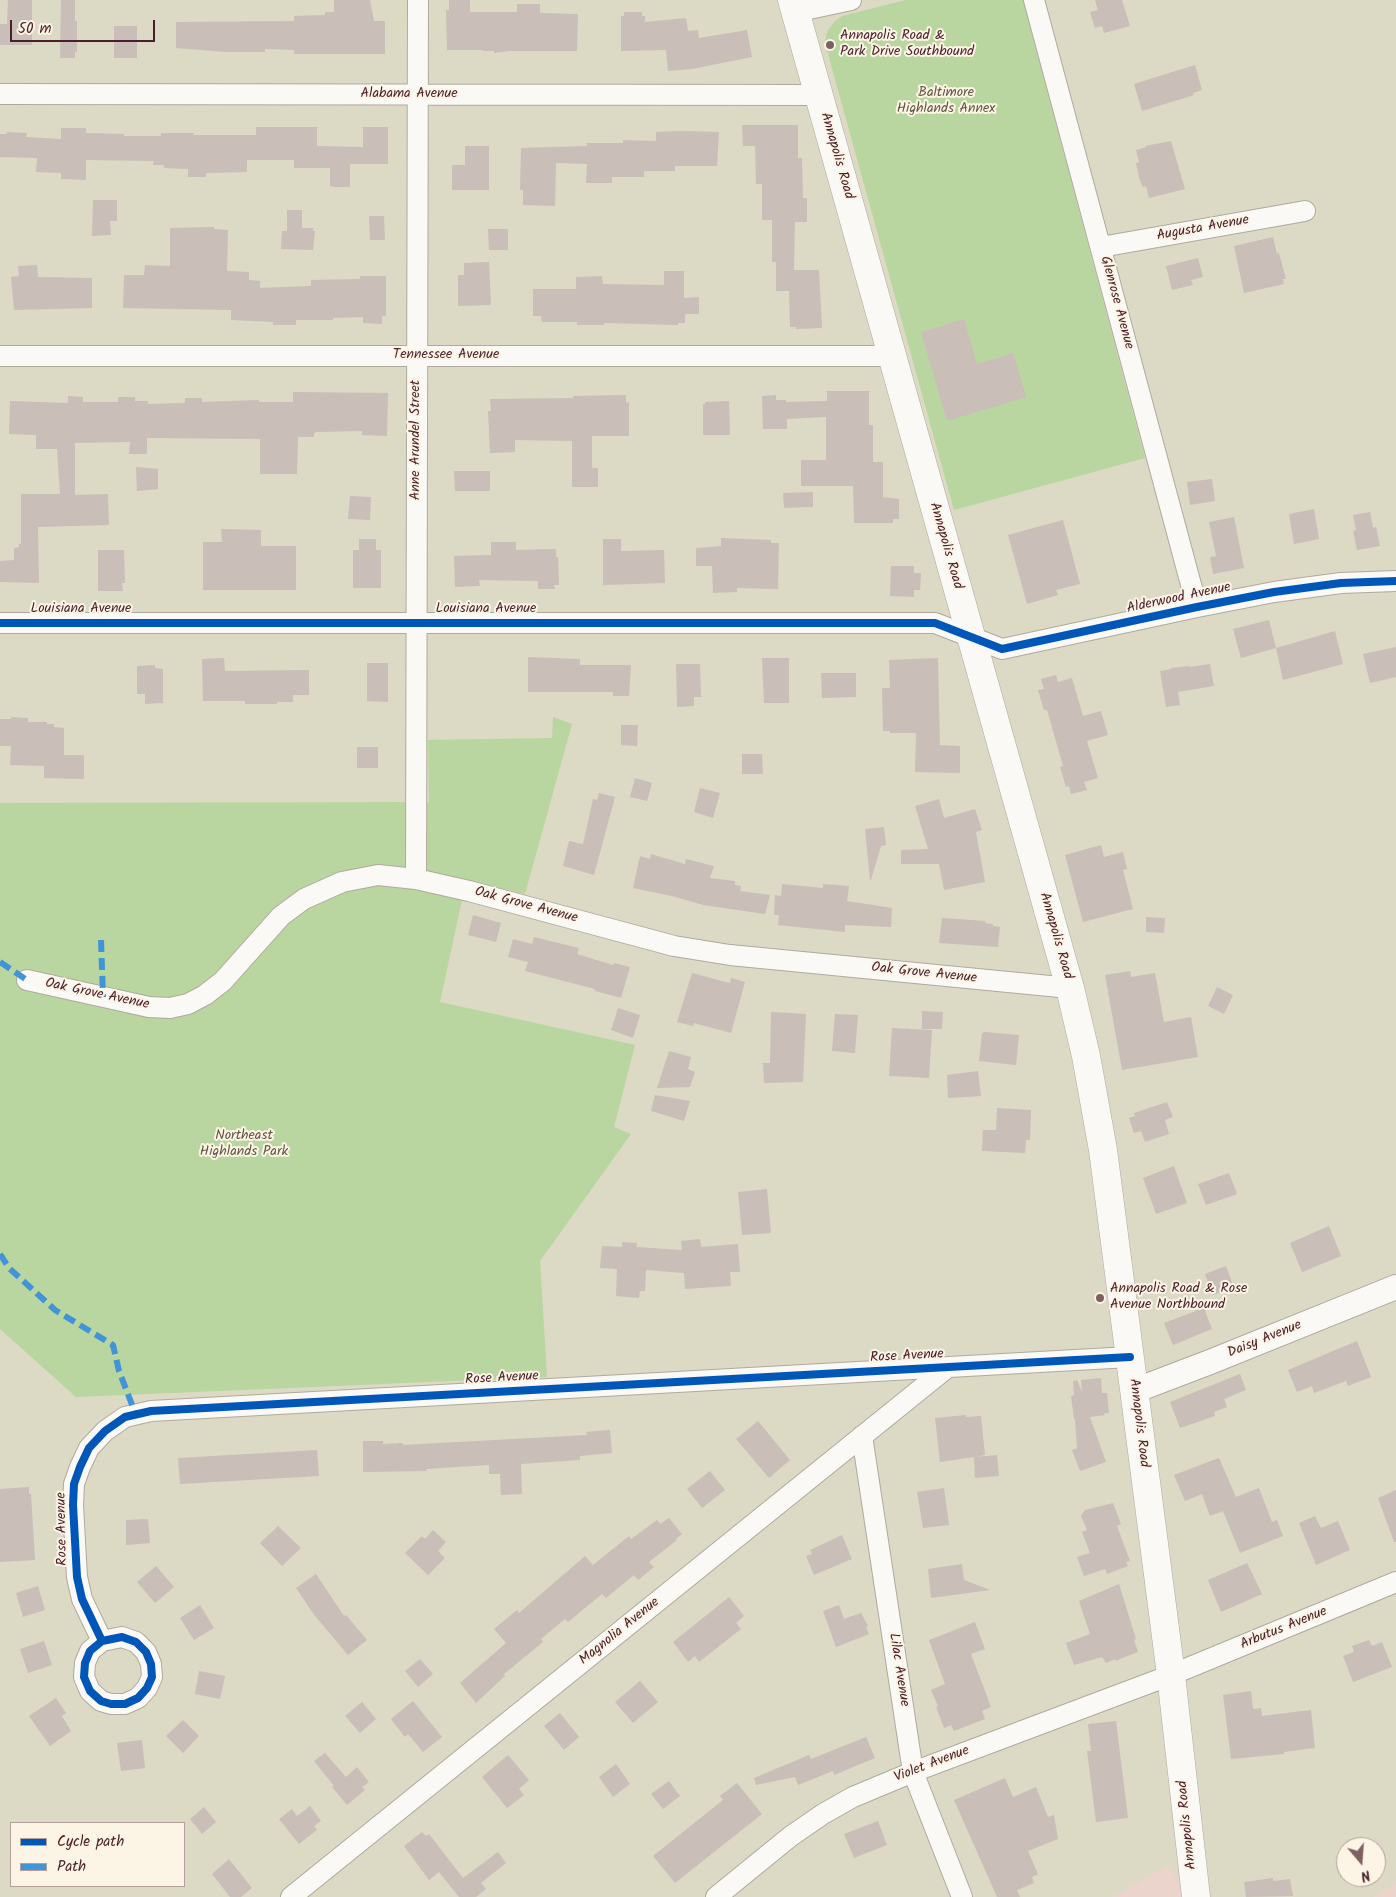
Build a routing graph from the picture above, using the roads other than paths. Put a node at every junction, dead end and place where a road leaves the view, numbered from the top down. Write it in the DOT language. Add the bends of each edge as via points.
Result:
graph roads {
  1 [pos="418,0"];
  2 [pos="852,0"];
  3 [pos="1034,0"];
  4 [pos="793,6"];
  5 [pos="0,94"];
  6 [pos="418,94"];
  7 [pos="819,95"];
  8 [pos="1305,211"];
  9 [pos="1101,247"];
  10 [pos="0,356"];
  11 [pos="418,356"];
  12 [pos="892,356"];
  13 [pos="1396,581"];
  14 [pos="1197,607"];
  15 [pos="0,623"];
  16 [pos="417,623"];
  17 [pos="970,636"];
  18 [pos="416,879"];
  19 [pos="27,980"];
  20 [pos="1070,988"];
  21 [pos="1396,1287"];
  22 [pos="1130,1357"];
  23 [pos="948,1367"];
  24 [pos="1134,1391"];
  25 [pos="862,1436"];
  26 [pos="1396,1582"];
  27 [pos="102,1641"];
  28 [pos="1171,1675"];
  29 [pos="913,1772"];
  30 [pos="291,1897"];
  31 [pos="716,1897"];
  32 [pos="962,1897"];
  33 [pos="1196,1897"];
  1 -- 6 [label="street, Anne Arundel Street"];
  2 -- 4 [label="street"];
  3 -- 9 [label="street, Glenrose Avenue"];
  4 -- 7 [label="main road, Annapolis Road"];
  5 -- 6 [label="street, Alabama Avenue"];
  6 -- 7 [label="street, Alabama Avenue"];
  6 -- 11 [label="street, Anne Arundel Street"];
  7 -- 12 [label="main road, Annapolis Road"];
  8 -- 9 [label="street, Augusta Avenue"];
  9 -- 14 [label="street, Glenrose Avenue"];
  10 -- 11 [label="street, Tennessee Avenue"];
  11 -- 12 [label="street, Tennessee Avenue"];
  11 -- 16 [label="street, Anne Arundel Street"];
  12 -- 17 [label="main road, Annapolis Road"];
  13 -- 14 [label="street, Alderwood Avenue" via="1341,583"];
  14 -- 17 [label="street, Alderwood Avenue" via="1002,648"];
  15 -- 16 [label="street, Louisiana Avenue"];
  16 -- 17 [label="street, Louisiana Avenue" via="935,623"];
  16 -- 18 [label="street, Anne Arundel Street"];
  17 -- 20 [label="main road, Annapolis Road"];
  18 -- 19 [label="street, Oak Grove Avenue" via="378,875 342,882 304,899 281,916 223,981 188,1004 170,1008 149,1007"];
  18 -- 20 [label="street, Oak Grove Avenue" via="692,949"];
  20 -- 22 [label="main road, Annapolis Road" via="1103,1150"];
  21 -- 24 [label="street, Daisy Avenue"];
  22 -- 23 [label="street, Rose Avenue"];
  22 -- 24 [label="main road, Annapolis Road"];
  23 -- 25 [label="street, Magnolia Avenue"];
  23 -- 27 [label="street, Rose Avenue" via="160,1411 125,1417 89,1448 74,1484 77,1577 82,1599"];
  24 -- 28 [label="main road, Annapolis Road"];
  25 -- 29 [label="street, Lilac Avenue"];
  25 -- 30 [label="street, Magnolia Avenue"];
  26 -- 28 [label="street, Arbutus Avenue"];
  28 -- 29 [label="street, Violet Avenue"];
  28 -- 33 [label="main road, Annapolis Road"];
  29 -- 31 [label="street, Violet Avenue" via="853,1797 824,1814 791,1836"];
  29 -- 32 [label="street, Lilac Avenue"];
}
